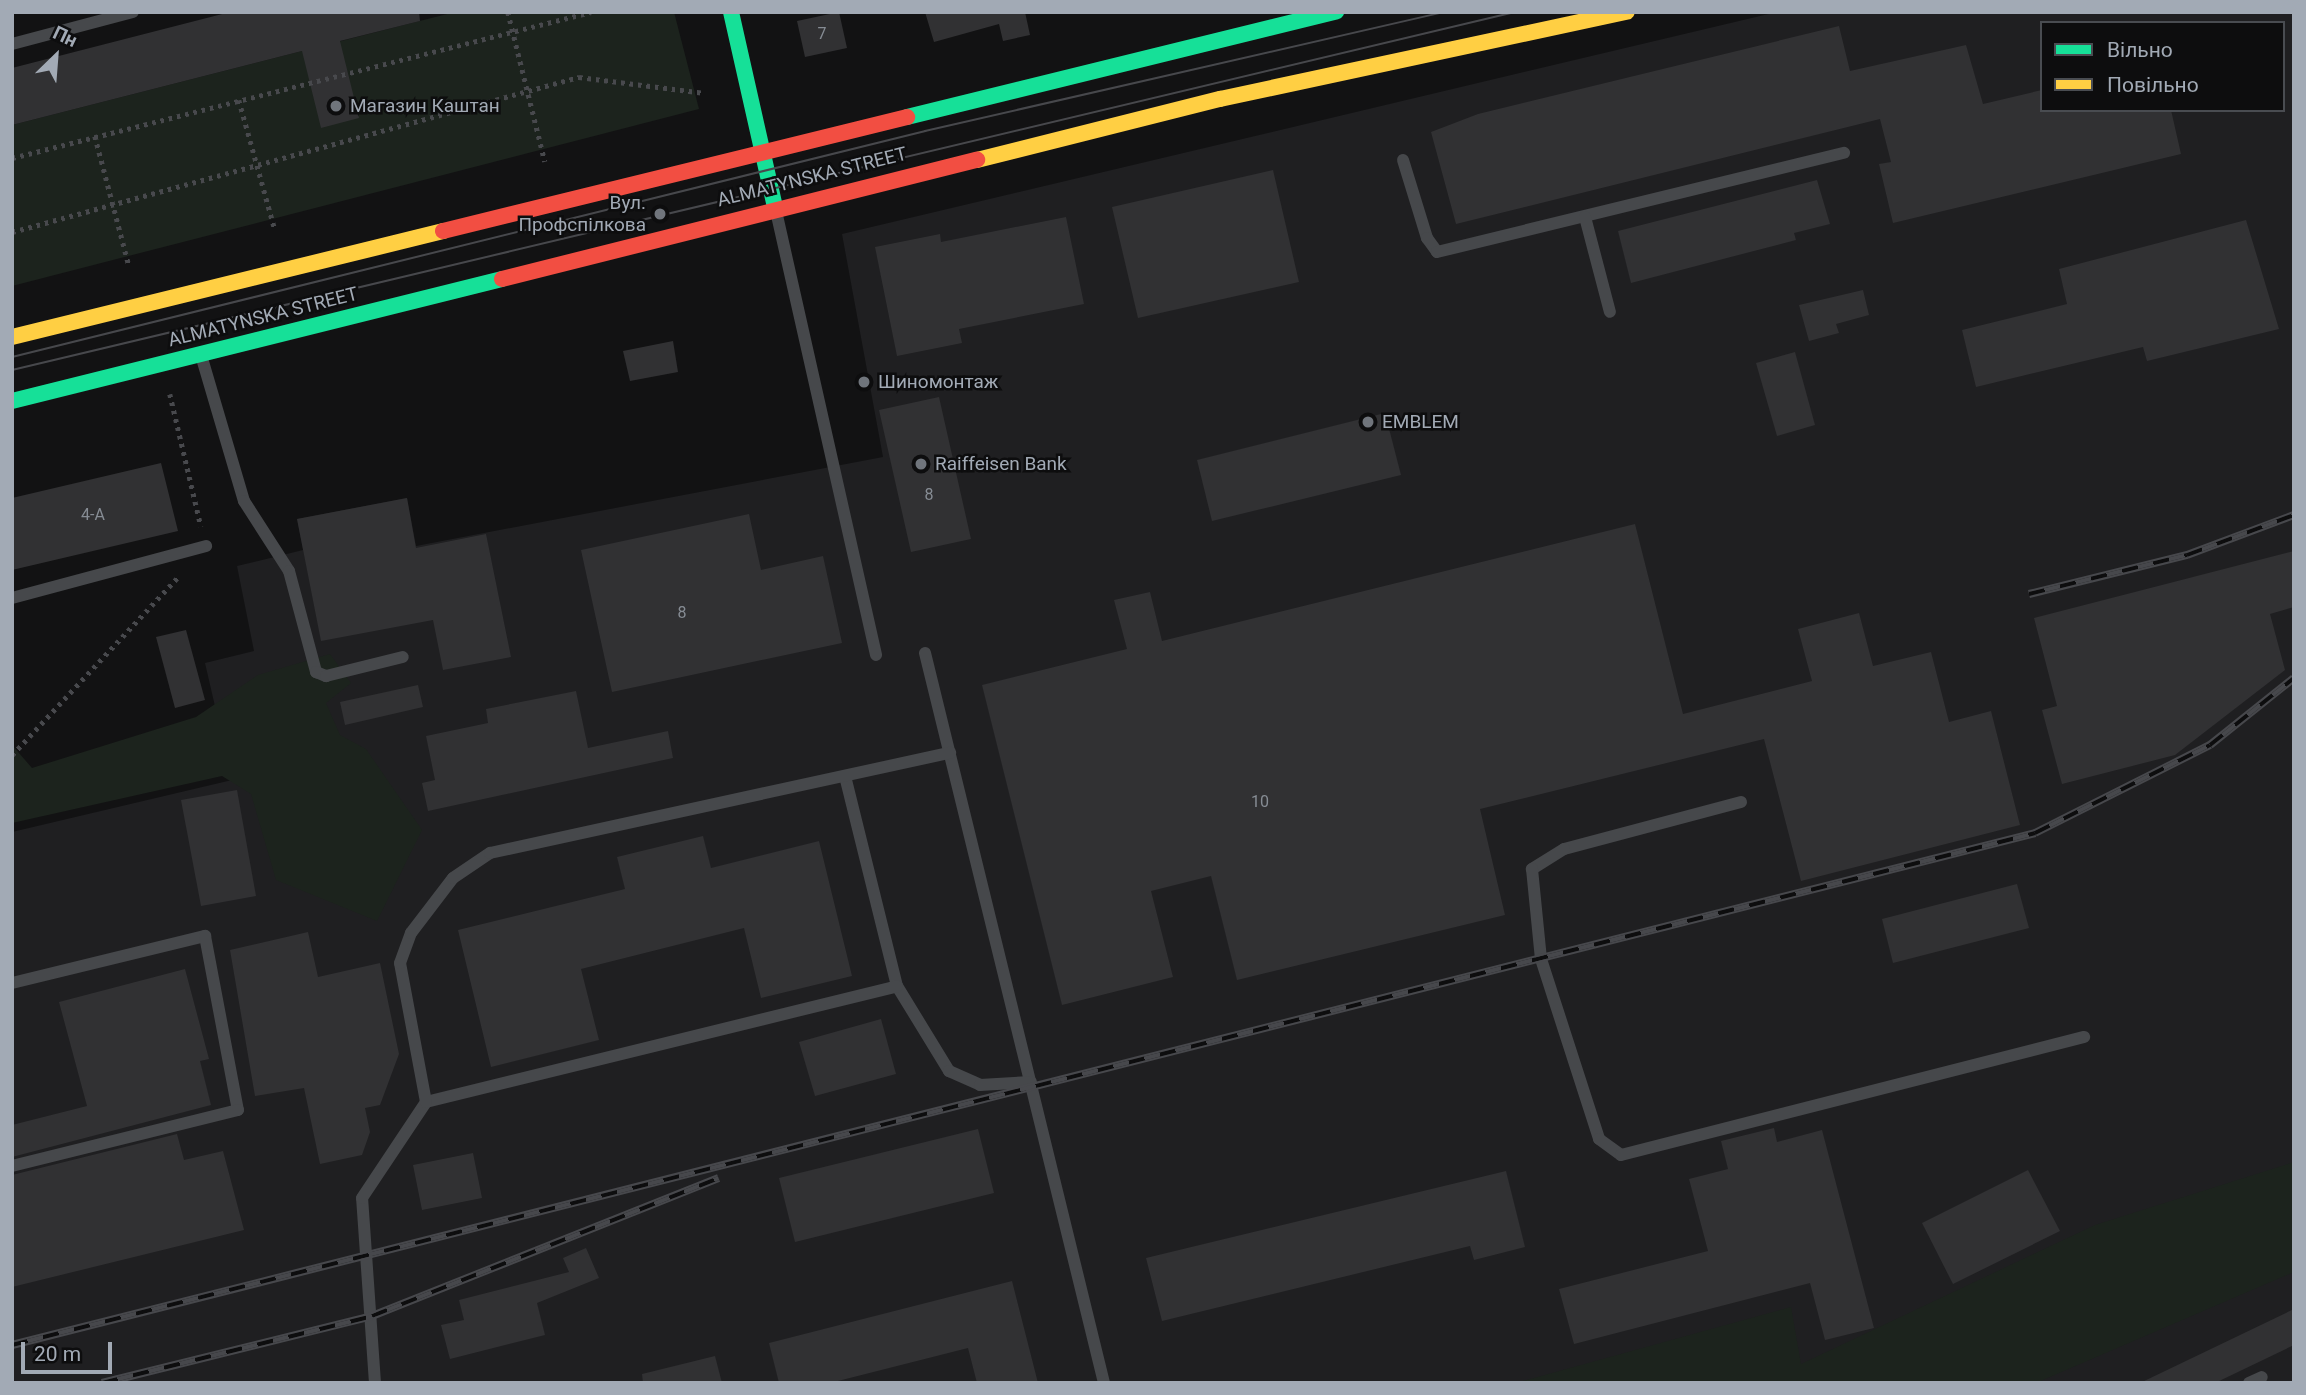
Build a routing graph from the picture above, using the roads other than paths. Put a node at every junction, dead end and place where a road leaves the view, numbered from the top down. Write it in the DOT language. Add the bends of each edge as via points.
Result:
graph roads {
  1 [pos="133,12"];
  2 [pos="731,12"];
  3 [pos="1336,12"];
  4 [pos="1627,12"];
  5 [pos="12,44"];
  6 [pos="763,152"];
  7 [pos="1844,153"];
  8 [pos="1403,160"];
  9 [pos="775,207"];
  10 [pos="1585,217"];
  11 [pos="1610,312"];
  12 [pos="12,337"];
  13 [pos="201,355"];
  14 [pos="12,401"];
  15 [pos="206,546"];
  16 [pos="12,598"];
  17 [pos="925,653"];
  18 [pos="876,655"];
  19 [pos="403,657"];
  20 [pos="950,753"];
  21 [pos="845,776"];
  22 [pos="1741,802"];
  23 [pos="12,983"];
  24 [pos="897,986"];
  25 [pos="2084,1037"];
  26 [pos="1031,1082"];
  27 [pos="426,1101"];
  28 [pos="12,1166"];
  29 [pos="375,1383"];
  30 [pos="1104,1383"];
  1 -- 5 [label="lane"];
  2 -- 6 [label="street"];
  3 -- 6 [label="street, ALMATYNSKA STREET"];
  4 -- 9 [label="street, ALMATYNSKA STREET" via="1220,99"];
  6 -- 9 [label="street"];
  6 -- 12 [label="street, ALMATYNSKA STREET"];
  7 -- 10 [label="lane"];
  8 -- 10 [label="lane" via="1427,238 1437,252"];
  9 -- 13 [label="street, ALMATYNSKA STREET"];
  9 -- 18 [label="lane"];
  10 -- 11 [label="lane"];
  13 -- 14 [label="street, ALMATYNSKA STREET"];
  13 -- 19 [label="lane" via="244,500 289,571 316,672 326,676"];
  15 -- 16 [label="lane"];
  17 -- 20 [label="lane"];
  20 -- 21 [label="lane"];
  20 -- 26 [label="lane"];
  21 -- 24 [label="lane"];
  21 -- 27 [label="lane" via="490,853 464,867 411,933 400,962"];
  22 -- 25 [label="lane" via="1564,849 1532,869 1541,959 1599,1139 1621,1155"];
  23 -- 28 [label="lane" via="205,936 238,1110"];
  24 -- 26 [label="lane" via="948,1071 980,1085"];
  24 -- 27 [label="lane"];
  26 -- 30 [label="lane"];
  27 -- 29 [label="lane" via="362,1198"];
}
